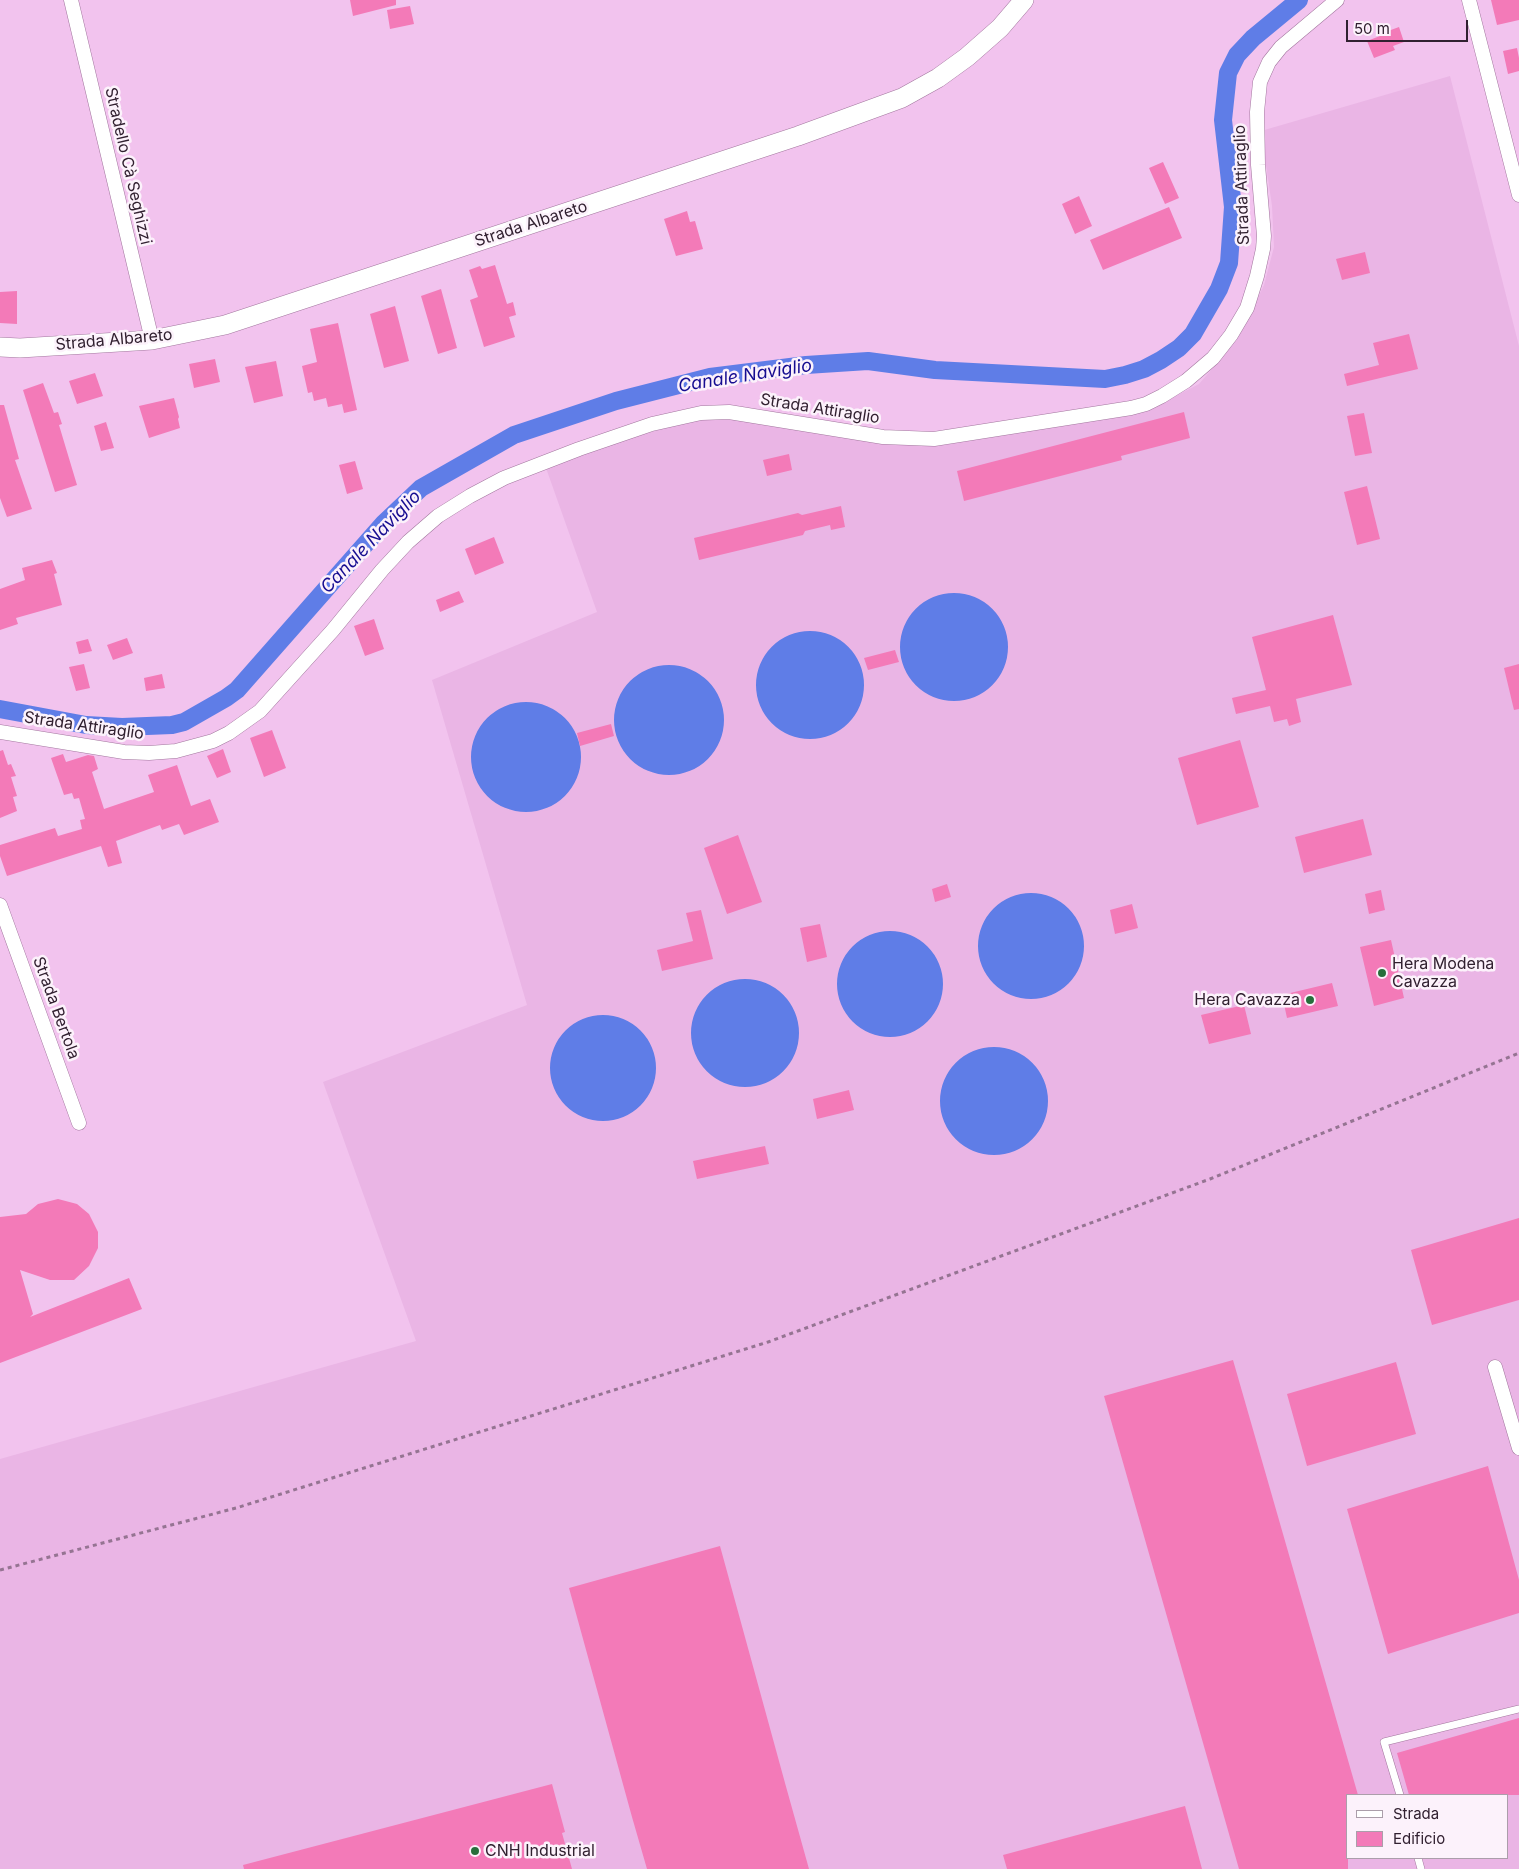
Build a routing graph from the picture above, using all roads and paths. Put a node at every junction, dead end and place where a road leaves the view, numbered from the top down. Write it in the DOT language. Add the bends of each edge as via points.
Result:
graph roads {
  1 [pos="71,0"];
  2 [pos="1024,0"];
  3 [pos="1337,0"];
  4 [pos="1469,0"];
  5 [pos="1519,195"];
  6 [pos="152,340"];
  7 [pos="0,347"];
  8 [pos="0,732"];
  9 [pos="0,905"];
  10 [pos="1519,1052"];
  11 [pos="78,1123"];
  12 [pos="1495,1367"];
  13 [pos="1519,1448"];
  14 [pos="0,1570"];
  15 [pos="1519,1709"];
  16 [pos="1400,1794"];
  1 -- 6 [label="street, Stradello Cà Seghizzi"];
  2 -- 6 [label="street, Strada Albareto" via="1000,28 938,78 863,114 225,325"];
  3 -- 8 [label="street, Strada Attiraglio" via="1281,47 1269,62 1260,82 1257,148 1263,249 1247,308 1212,358 1186,381 1162,396 1131,408 934,439 883,437 729,412 700,413 652,424 504,478 438,516 382,570 260,711 213,741 176,751 124,752"];
  4 -- 5 [label="street"];
  6 -- 7 [label="street, Strada Albareto"];
  9 -- 11 [label="street, Strada Bertola"];
  10 -- 14 [label="path" via="1210,1179 768,1342 236,1508"];
  12 -- 13 [label="street"];
  15 -- 16 [label="lane" via="1384,1742"];
}
